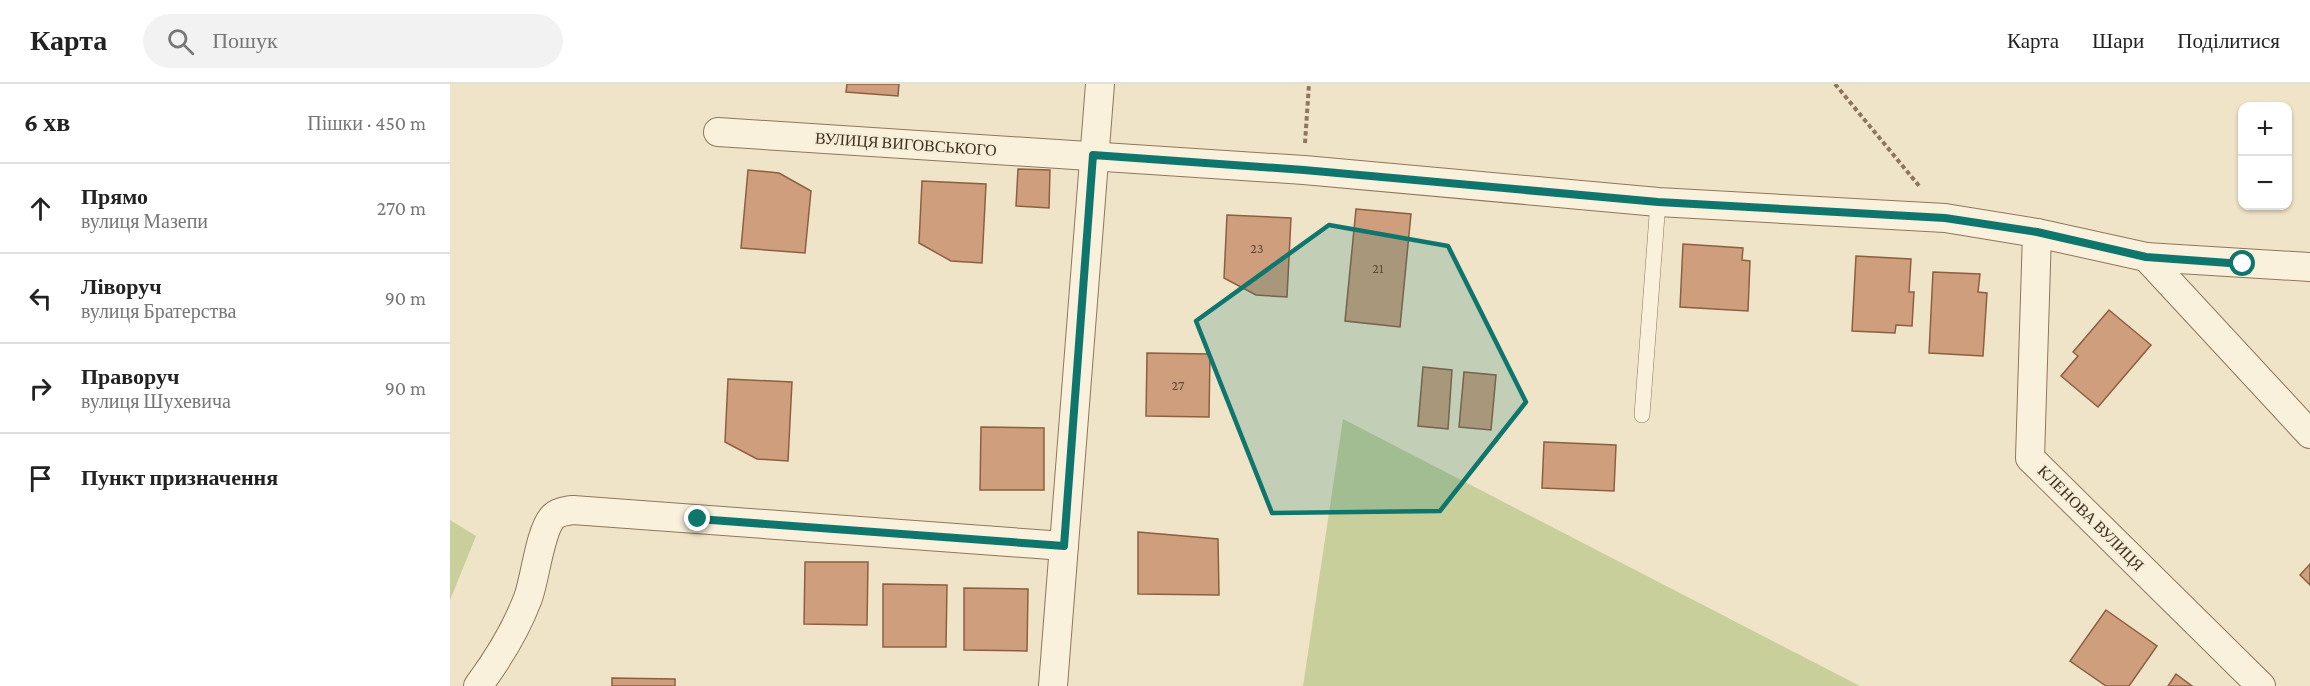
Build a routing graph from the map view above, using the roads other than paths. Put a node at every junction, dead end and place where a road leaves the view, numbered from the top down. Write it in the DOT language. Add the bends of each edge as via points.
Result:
graph roads {
  1 [pos="1100,84"];
  2 [pos="718,132"];
  3 [pos="1093,155"];
  4 [pos="1658,202"];
  5 [pos="2037,232"];
  6 [pos="2146,257"];
  7 [pos="2310,267"];
  8 [pos="1642,415"];
  9 [pos="2310,434"];
  10 [pos="1064,546"];
  11 [pos="478,686"];
  12 [pos="1053,686"];
  13 [pos="2261,686"];
  1 -- 3 [label="street"];
  2 -- 3 [label="street, ВУЛИЦЯ ВИГОВСЬКОГО"];
  3 -- 4 [label="street, ВУЛИЦЯ ВИГОВСЬКОГО"];
  3 -- 10 [label="street"];
  4 -- 5 [label="street, ВУЛИЦЯ ВИГОВСЬКОГО" via="1945,218"];
  4 -- 8 [label="lane"];
  5 -- 6 [label="street, ВУЛИЦЯ ВИГОВСЬКОГО"];
  5 -- 13 [label="street, КЛЕНОВА ВУЛИЦЯ" via="2030,458"];
  6 -- 7 [label="street, ВУЛИЦЯ ВИГОВСЬКОГО"];
  6 -- 9 [label="street"];
  10 -- 11 [label="street" via="561,512 551,519 546,530 528,597 513,634"];
  10 -- 12 [label="street"];
}
